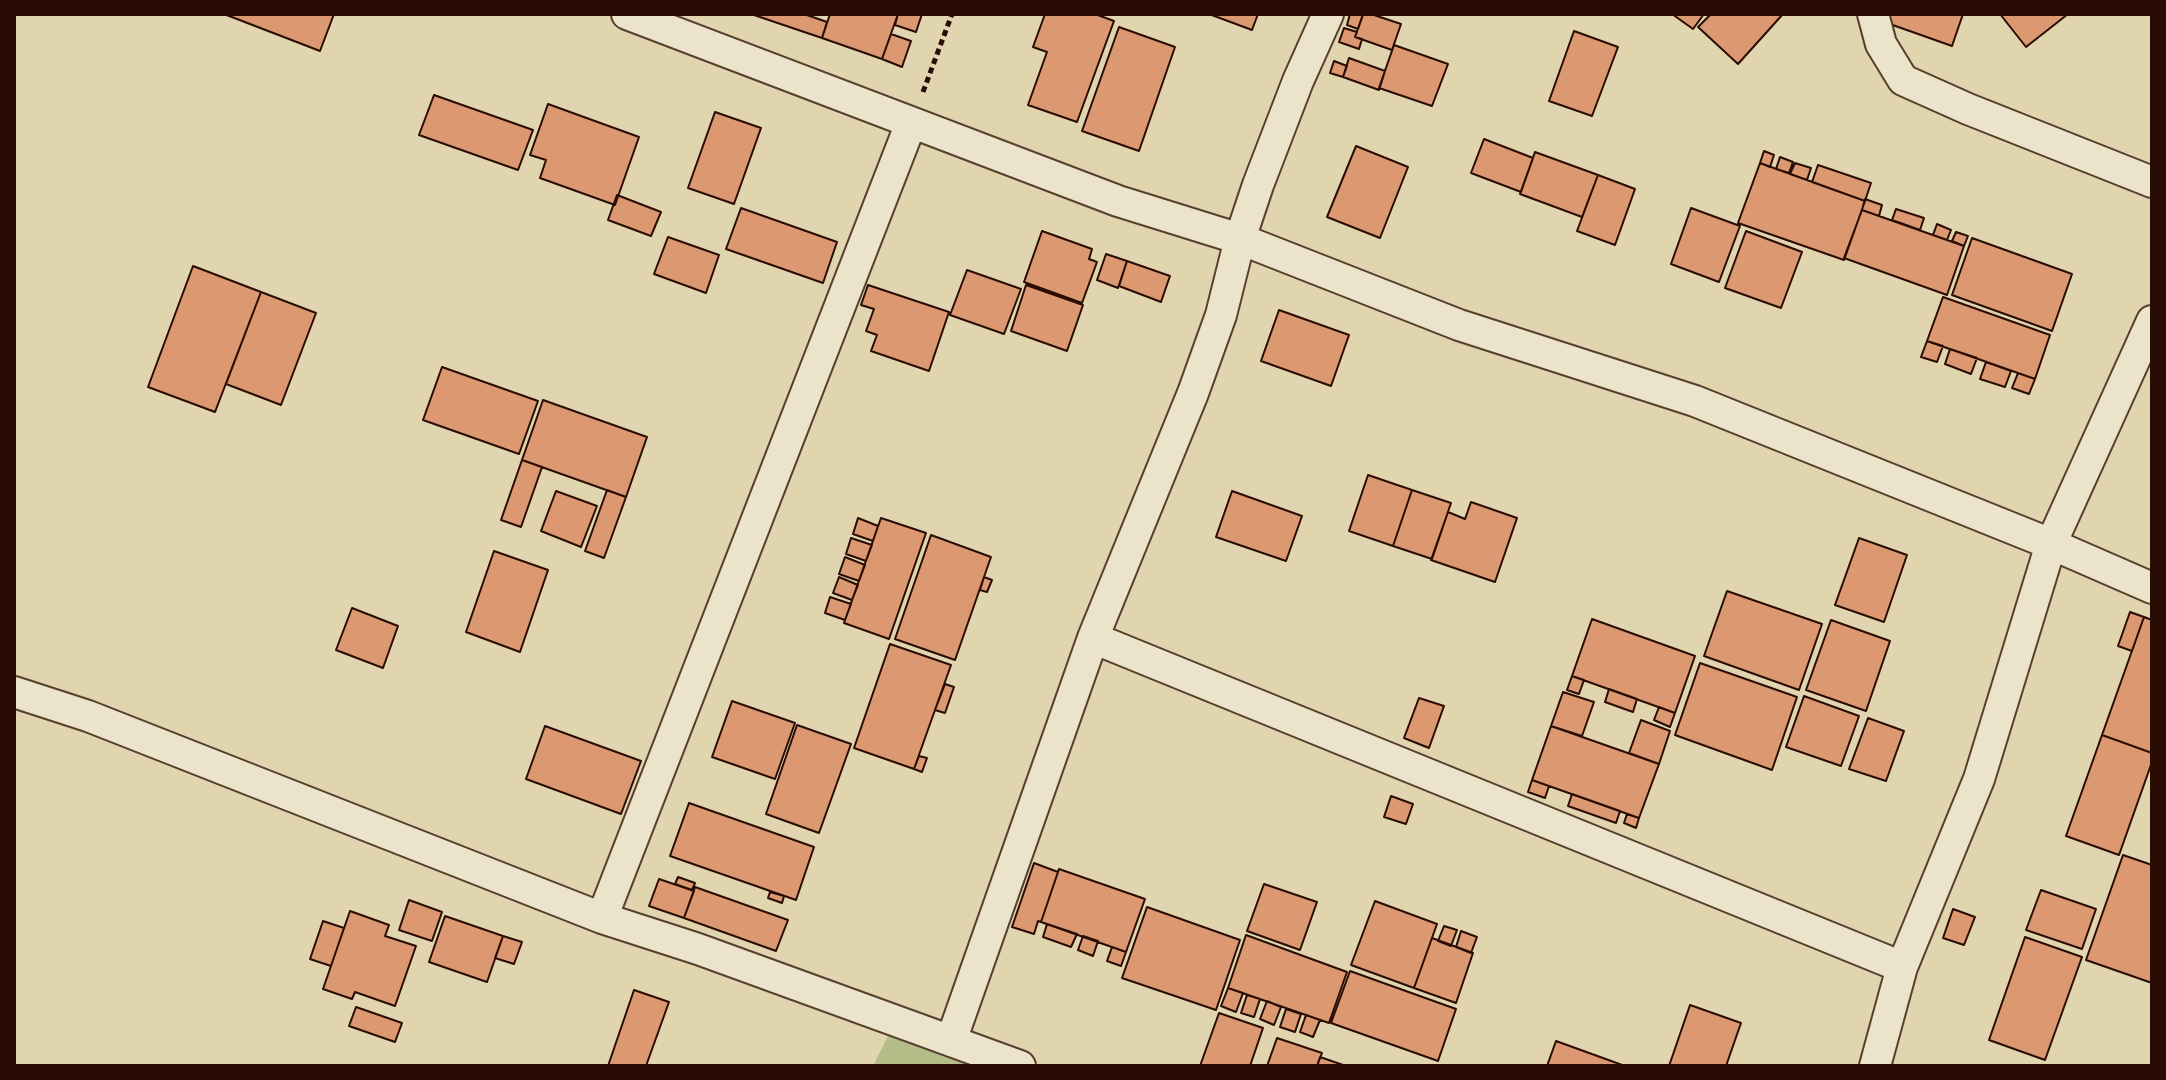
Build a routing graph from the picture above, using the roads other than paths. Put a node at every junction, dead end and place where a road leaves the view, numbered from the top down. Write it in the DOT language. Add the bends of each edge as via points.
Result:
graph roads {
  1 [pos="627,14"];
  2 [pos="1328,14"];
  3 [pos="1873,14"];
  4 [pos="911,123"];
  5 [pos="2152,182"];
  6 [pos="1240,239"];
  7 [pos="2152,321"];
  8 [pos="2051,544"];
  9 [pos="2152,588"];
  10 [pos="1093,638"];
  11 [pos="14,692"];
  12 [pos="602,918"];
  13 [pos="1902,967"];
  14 [pos="951,1041"];
  15 [pos="1020,1066"];
  16 [pos="1875,1066"];
  1 -- 4 [label="street"];
  2 -- 6 [label="street"];
  3 -- 5 [label="street" via="1881,44 1903,80"];
  4 -- 6 [label="street" via="1118,201"];
  4 -- 12 [label="street"];
  6 -- 8 [label="street" via="1459,325 1695,401"];
  6 -- 10 [label="street" via="1221,315 1193,393"];
  7 -- 8 [label="street"];
  8 -- 9 [label="street"];
  8 -- 13 [label="street" via="1979,779"];
  10 -- 13 [label="street"];
  10 -- 14 [label="street"];
  11 -- 12 [label="street" via="88,716"];
  12 -- 14 [label="street"];
  13 -- 16 [label="street"];
  14 -- 15 [label="street"];
}
